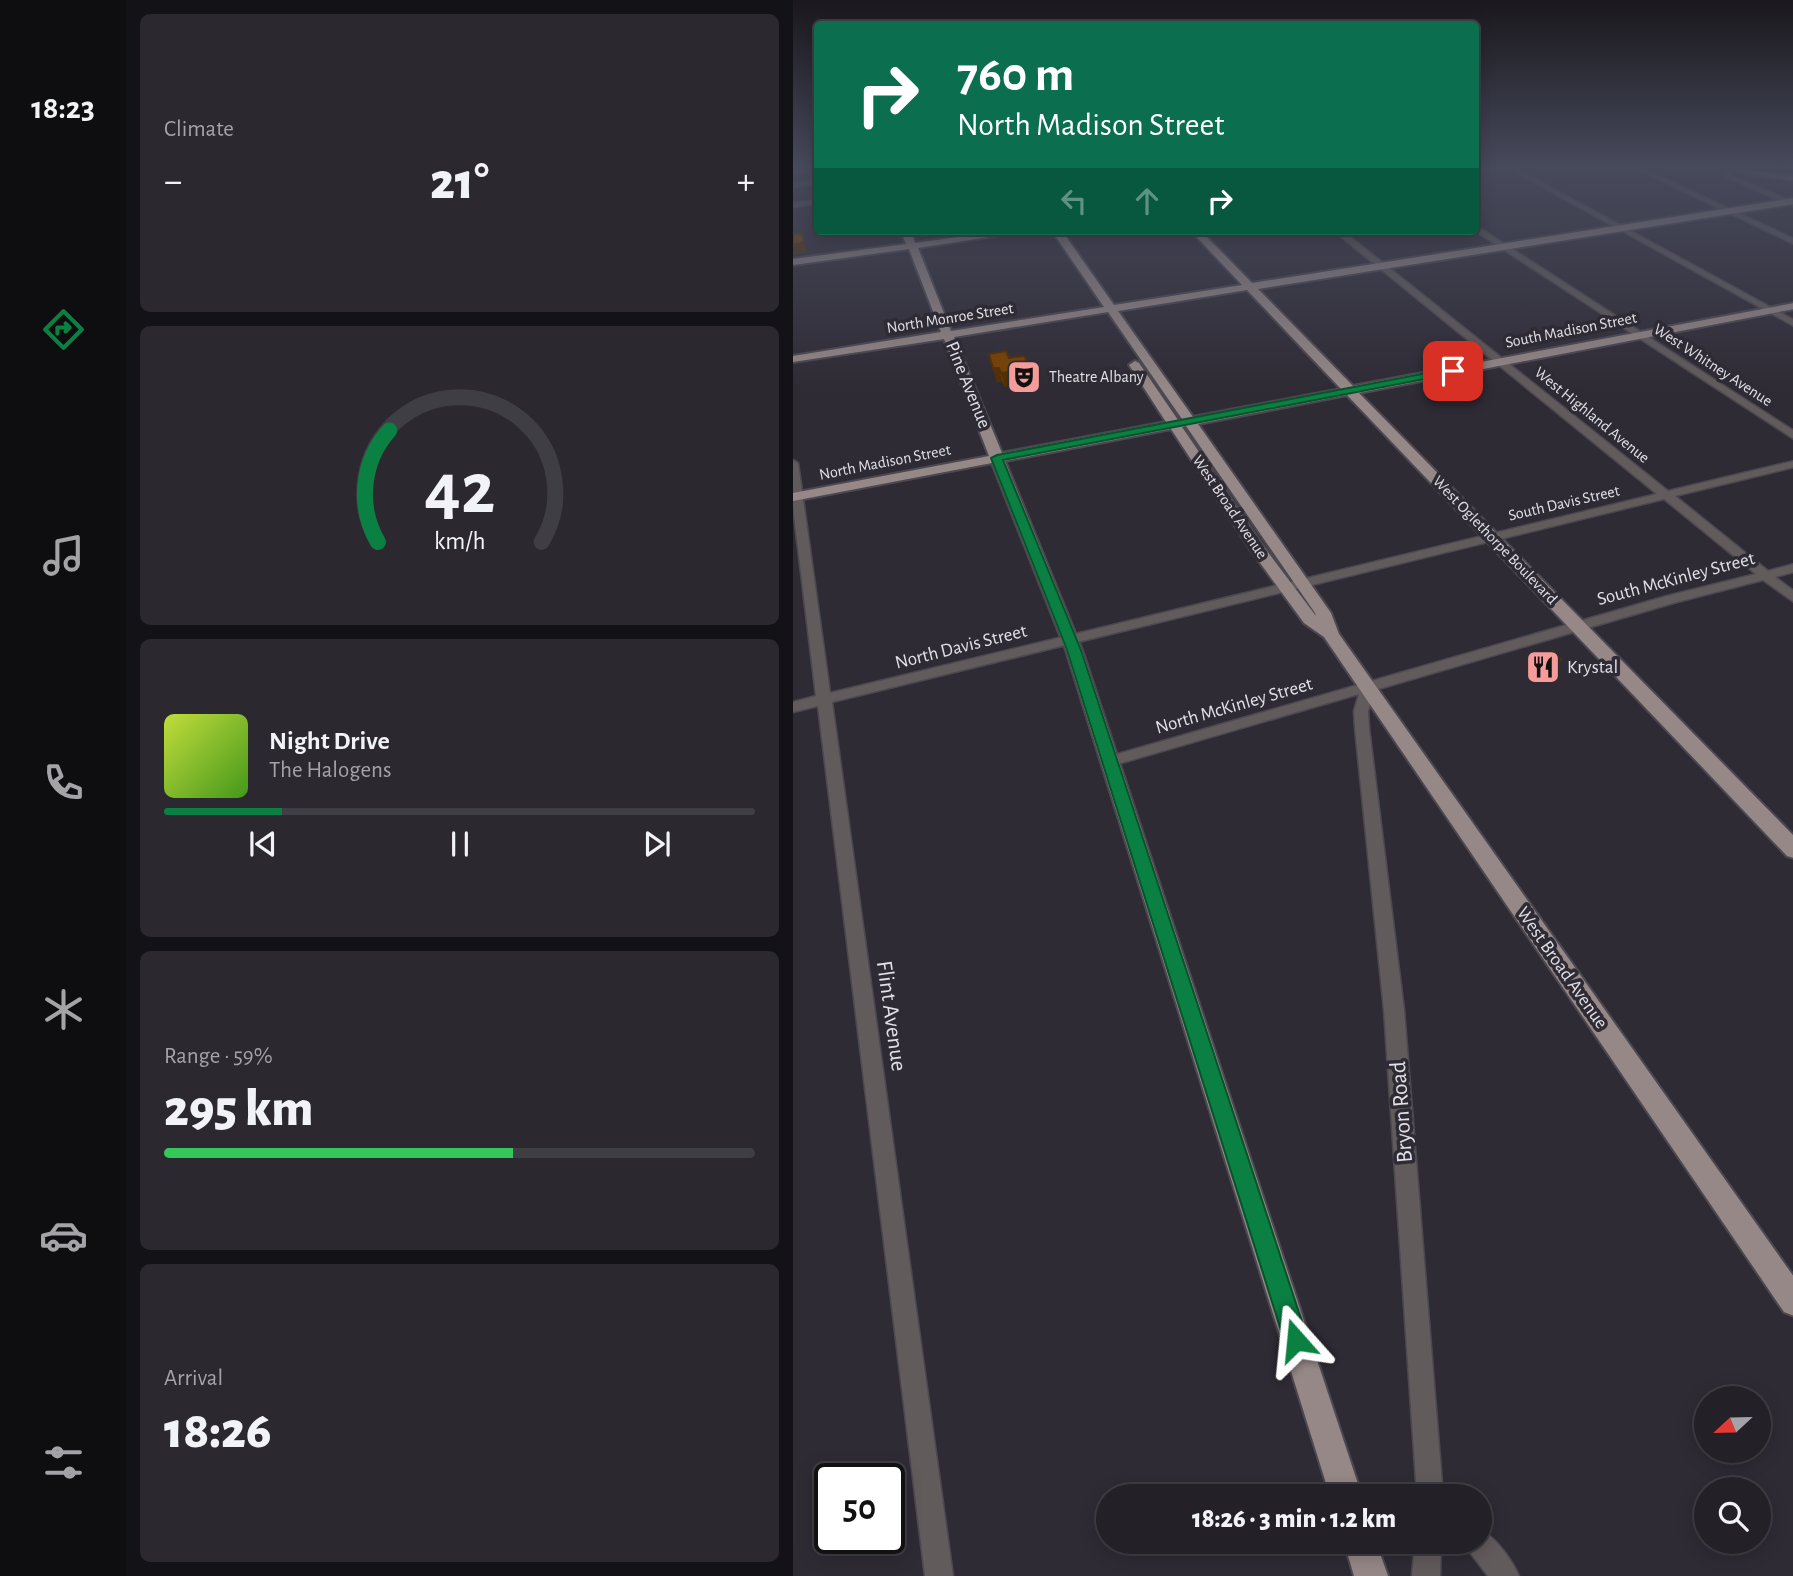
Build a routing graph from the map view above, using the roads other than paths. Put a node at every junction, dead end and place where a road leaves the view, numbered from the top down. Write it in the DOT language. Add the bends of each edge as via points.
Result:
graph roads {
  1 [pos="911,243"];
  2 [pos="938,243"];
  3 [pos="1053,243"];
  4 [pos="1065,243"];
  5 [pos="1207,243"];
  6 [pos="1353,243"];
  7 [pos="1499,243"];
  8 [pos="1533,243"];
  9 [pos="1647,243"];
  10 [pos="912,246"];
  11 [pos="1506,247"];
  12 [pos="793,262"];
  13 [pos="1382,266"];
  14 [pos="1251,287"];
  15 [pos="1793,306"];
  16 [pos="1112,308"];
  17 [pos="1097,310"];
  18 [pos="1768,310"];
  19 [pos="1793,324"];
  20 [pos="947,334"];
  21 [pos="1639,335"];
  22 [pos="793,359"];
  23 [pos="1500,362"];
  24 [pos="1350,390"];
  25 [pos="1190,421"];
  26 [pos="1173,423"];
  27 [pos="1793,436"];
  28 [pos="997,458"];
  29 [pos="793,463"];
  30 [pos="1793,464"];
  31 [pos="1665,495"];
  32 [pos="795,497"];
  33 [pos="1490,537"];
  34 [pos="1793,568"];
  35 [pos="1765,575"];
  36 [pos="1301,583"];
  37 [pos="1285,587"];
  38 [pos="1793,598"];
  39 [pos="1577,626"];
  40 [pos="1331,635"];
  41 [pos="1070,640"];
  42 [pos="1368,688"];
  43 [pos="824,700"];
  44 [pos="793,707"];
  45 [pos="1387,716"];
  46 [pos="1362,728"];
  47 [pos="1111,761"];
  48 [pos="1793,850"];
  49 [pos="1793,1302"];
  50 [pos="1341,1484"];
  51 [pos="1433,1484"];
  52 [pos="1364,1554"];
  53 [pos="1427,1554"];
  54 [pos="1488,1554"];
  55 [pos="939,1576"];
  56 [pos="1371,1576"];
  57 [pos="1426,1576"];
  58 [pos="1505,1576"];
  1 -- 10 [label="main road, Pine Avenue"];
  2 -- 10 [label="main road"];
  3 -- 17 [label="main road, West Broad Avenue"];
  4 -- 16 [label="main road, West Broad Avenue"];
  5 -- 14 [label="main road, West Oglethorpe Boulevard"];
  6 -- 13 [label="street, West Highland Avenue"];
  7 -- 11 [label="street, West Whitney Avenue"];
  8 -- 11 [label="main road, North Monroe Street"];
  9 -- 18 [label="street"];
  10 -- 12 [label="main road"];
  10 -- 20 [label="main road, Pine Avenue"];
  11 -- 13 [label="main road, North Monroe Street"];
  11 -- 21 [label="street, West Whitney Avenue"];
  13 -- 14 [label="main road, North Monroe Street"];
  13 -- 23 [label="street, West Highland Avenue"];
  14 -- 16 [label="main road, North Monroe Street"];
  14 -- 24 [label="main road, West Oglethorpe Boulevard"];
  15 -- 18 [label="main road, South Madison Street"];
  16 -- 17 [label="main road, North Monroe Street"];
  16 -- 25 [label="main road, West Broad Avenue"];
  17 -- 20 [label="main road, North Monroe Street"];
  17 -- 26 [label="main road, West Broad Avenue"];
  18 -- 19 [label="street"];
  18 -- 21 [label="main road, South Madison Street"];
  20 -- 22 [label="main road, North Monroe Street"];
  20 -- 28 [label="main road, Pine Avenue"];
  21 -- 23 [label="main road, South Madison Street"];
  21 -- 27 [label="street, West Whitney Avenue"];
  23 -- 24 [label="main road, South Madison Street"];
  23 -- 31 [label="street, West Highland Avenue"];
  24 -- 25 [label="main road, South Madison Street"];
  24 -- 33 [label="main road, West Oglethorpe Boulevard"];
  25 -- 26 [label="main road, North Madison Street"];
  25 -- 36 [label="main road, West Broad Avenue"];
  26 -- 28 [label="main road, North Madison Street"];
  26 -- 37 [label="main road, West Broad Avenue"];
  28 -- 32 [label="main road, North Madison Street"];
  28 -- 41 [label="main road, Pine Avenue"];
  29 -- 32 [label="street, Flint Avenue"];
  30 -- 31 [label="street, South Davis Street"];
  31 -- 33 [label="street, South Davis Street"];
  31 -- 35 [label="street, West Highland Avenue"];
  32 -- 43 [label="street, Flint Avenue"];
  33 -- 36 [label="street, South Davis Street"];
  33 -- 39 [label="main road, West Oglethorpe Boulevard"];
  34 -- 35 [label="street, South McKinley Street"];
  35 -- 38 [label="street, West Highland Avenue"];
  35 -- 39 [label="street, South McKinley Street"];
  36 -- 37 [label="street, North Davis Street"];
  36 -- 40 [label="main road, West Broad Avenue" via="1323,613"];
  37 -- 40 [label="main road, West Broad Avenue" via="1310,619"];
  37 -- 41 [label="street, North Davis Street"];
  39 -- 42 [label="street, South McKinley Street"];
  39 -- 48 [label="main road, West Oglethorpe Boulevard"];
  40 -- 42 [label="main road, West Broad Avenue"];
  41 -- 43 [label="street, North Davis Street"];
  41 -- 47 [label="main road, Pine Avenue"];
  42 -- 45 [label="main road, West Broad Avenue"];
  42 -- 46 [label="street, Bryon Road" via="1361,711"];
  42 -- 47 [label="street, North McKinley Street"];
  43 -- 44 [label="street, North Davis Street"];
  43 -- 55 [label="street, Flint Avenue"];
  45 -- 46 [label="street"];
  45 -- 49 [label="main road, West Broad Avenue"];
  46 -- 51 [label="street, Bryon Road" via="1394,1010"];
  47 -- 50 [label="main road, Pine Avenue"];
  52 -- 56 [label="main road"];
  53 -- 57 [label="street"];
  54 -- 58 [label="street"];
}
